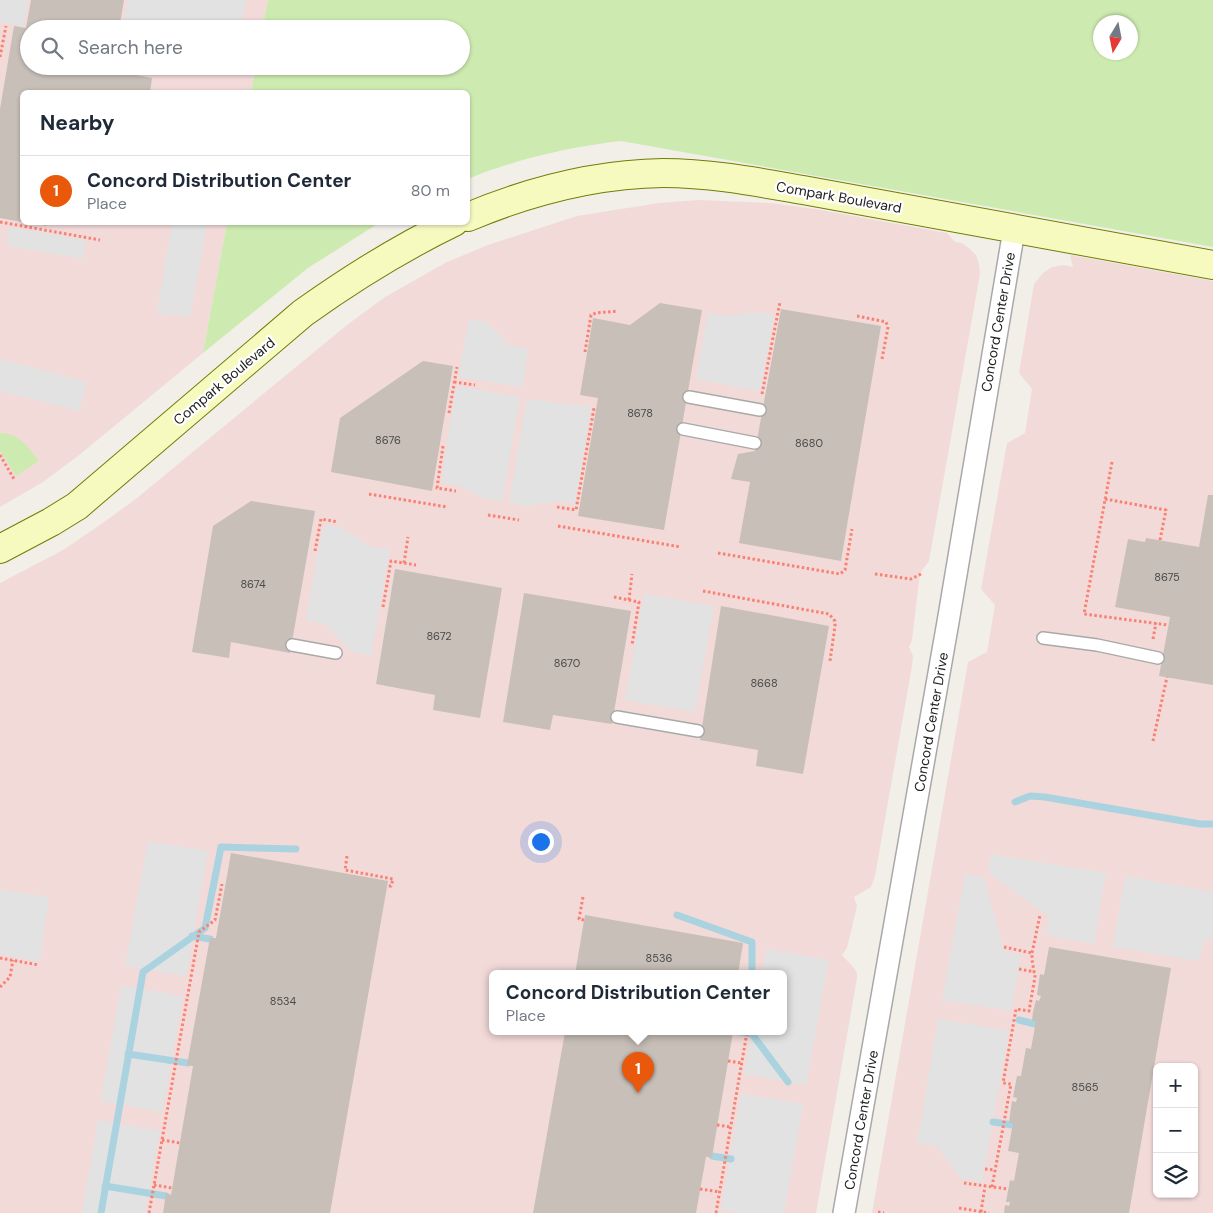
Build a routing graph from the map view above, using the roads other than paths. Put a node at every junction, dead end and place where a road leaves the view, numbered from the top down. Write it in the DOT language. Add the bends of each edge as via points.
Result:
graph roads {
  1 [pos="470,216"];
  2 [pos="448,225"];
  3 [pos="1014,230"];
  4 [pos="1213,265"];
  5 [pos="689,398"];
  6 [pos="760,405"];
  7 [pos="683,429"];
  8 [pos="755,443"];
  9 [pos="0,549"];
  10 [pos="1043,638"];
  11 [pos="292,645"];
  12 [pos="336,653"];
  13 [pos="1158,658"];
  14 [pos="617,718"];
  15 [pos="698,731"];
  16 [pos="844,1213"];
  1 -- 3 [label="street, Compark Boulevard" via="563,186 595,179 665,173 744,180"];
  2 -- 9 [label="street, Compark Boulevard" via="390,255 330,294 77,506"];
  3 -- 4 [label="street, Compark Boulevard"];
  3 -- 16 [label="street, Concord Center Drive"];
  5 -- 6 [label="lane"];
  7 -- 8 [label="lane"];
  10 -- 13 [label="lane"];
  11 -- 12 [label="lane"];
  14 -- 15 [label="lane"];
}
